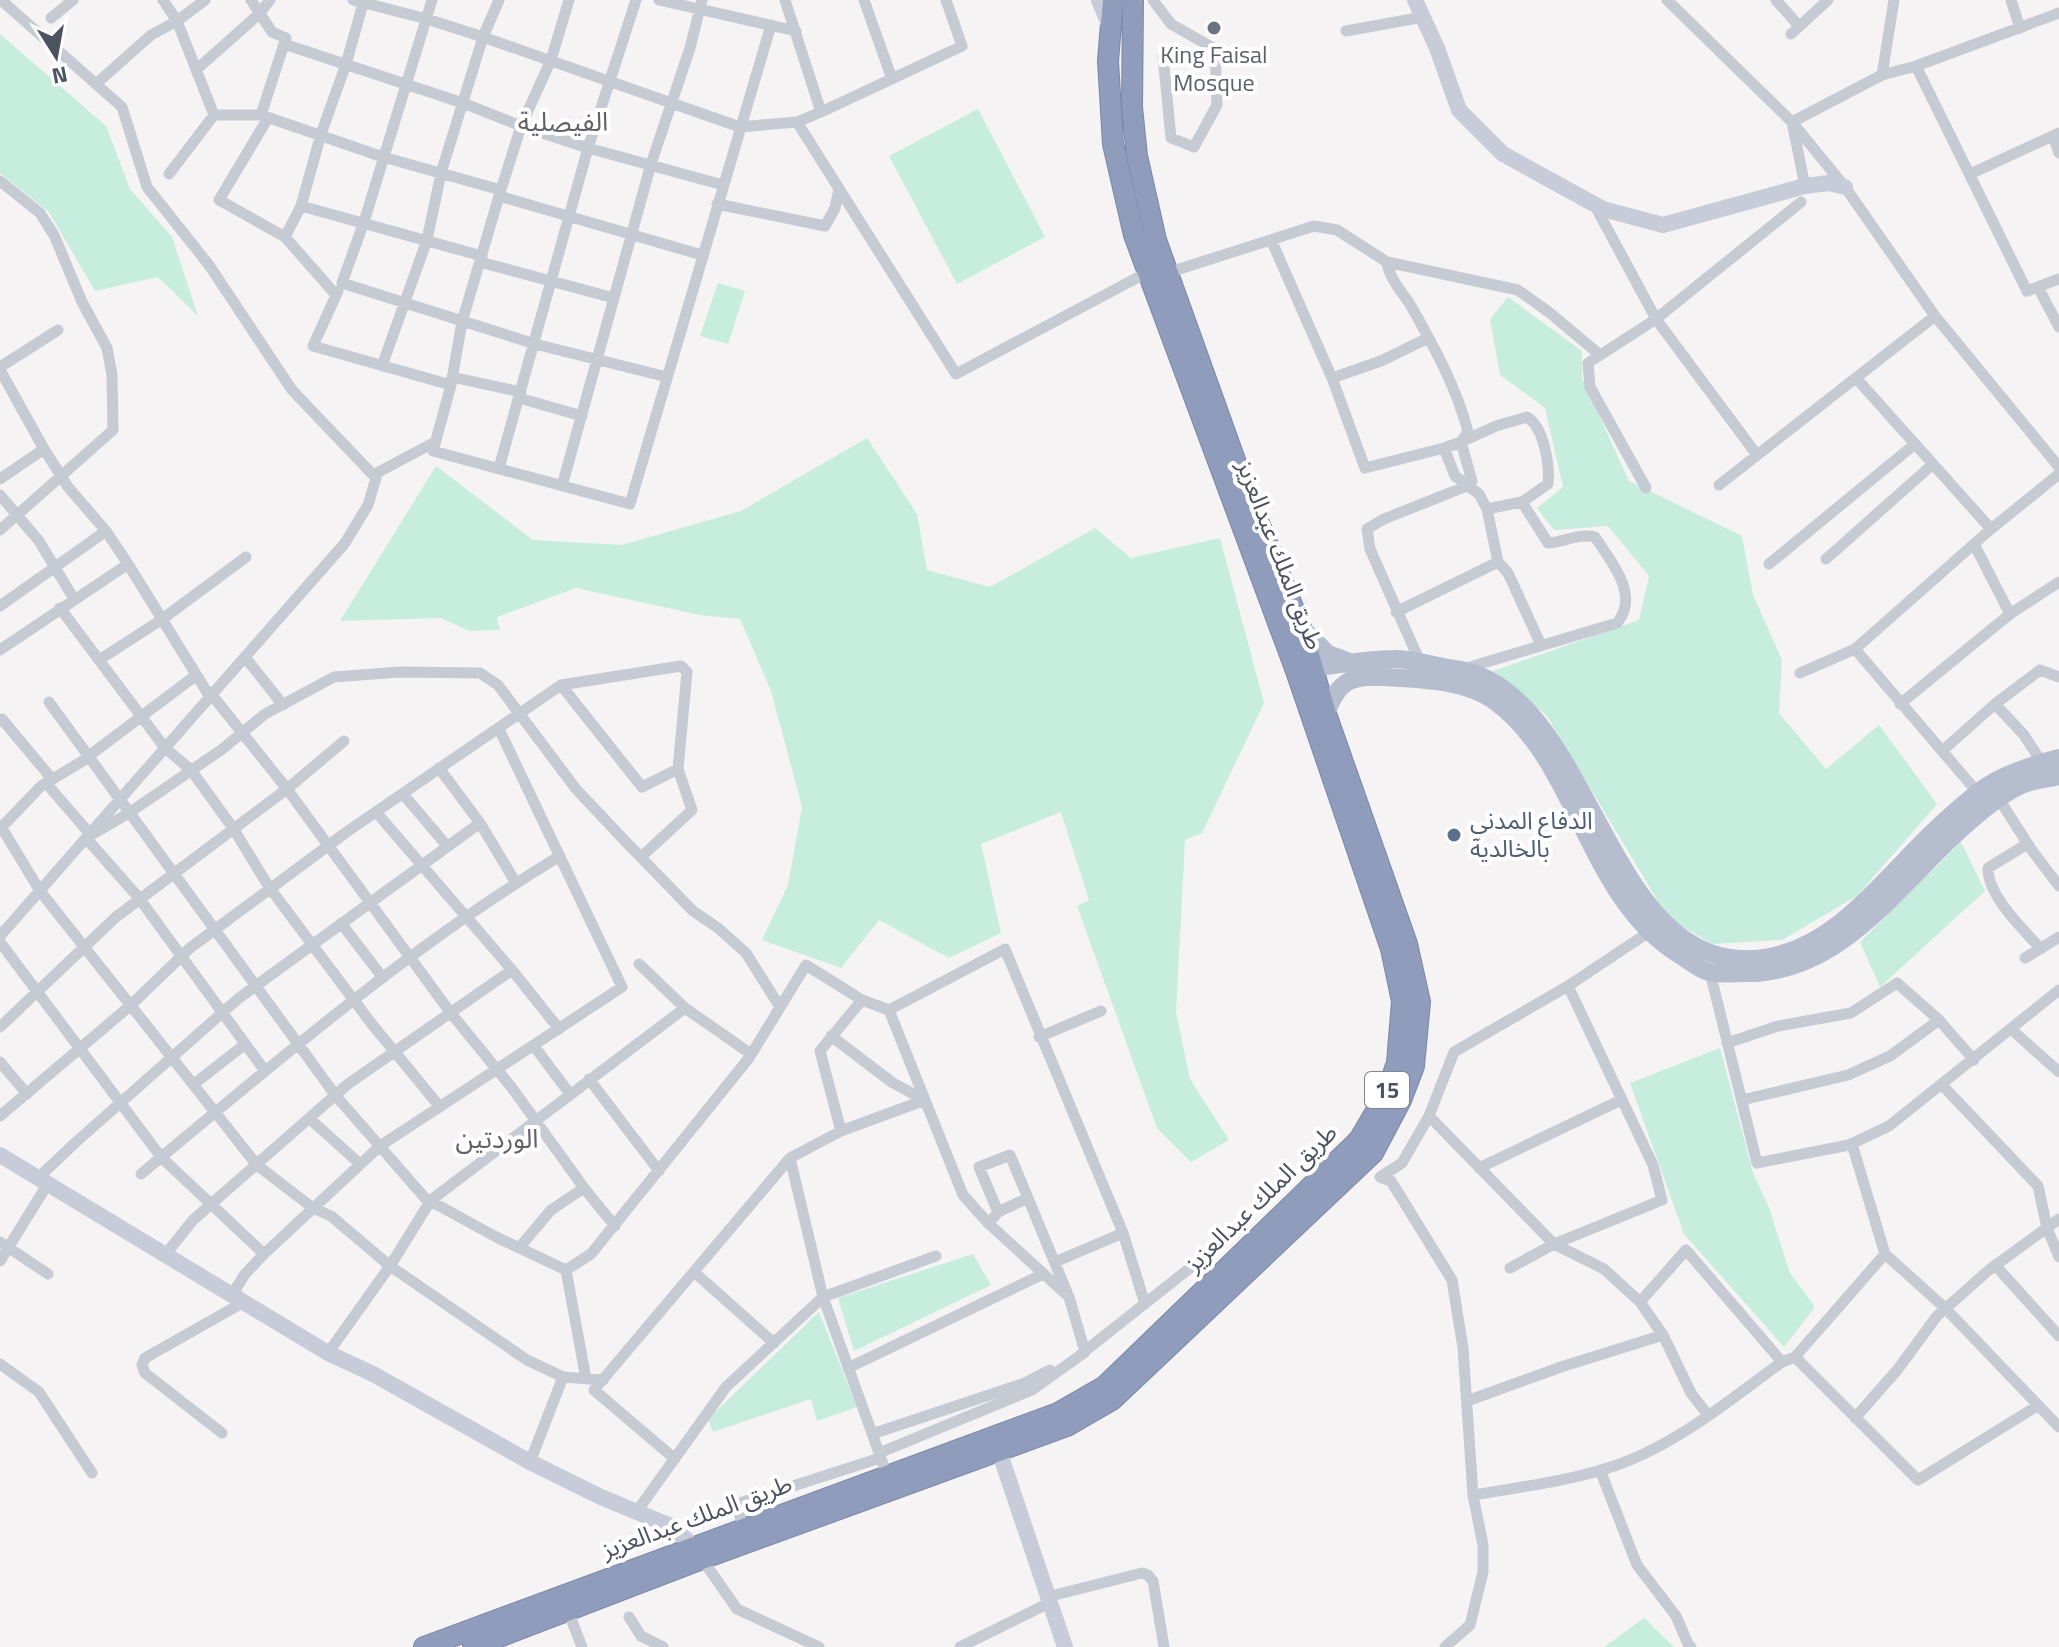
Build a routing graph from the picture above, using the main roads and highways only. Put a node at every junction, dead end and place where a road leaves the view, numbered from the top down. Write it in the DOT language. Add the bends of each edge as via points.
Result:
graph roads {
  1 [pos="1113,0"];
  2 [pos="1133,0"];
  3 [pos="1158,273"];
  4 [pos="1301,627"];
  5 [pos="1357,670"];
  6 [pos="1307,677"];
  7 [pos="1326,714"];
  8 [pos="2050,760"];
  9 [pos="2059,777"];
  10 [pos="1901,877"];
  11 [pos="697,1553"];
  12 [pos="424,1647"];
  13 [pos="473,1647"];
  1 -- 3 [label="highway, طريق الملك عبدالعزيز / 15" via="1108,61 1113,144 1134,235"];
  2 -- 3 [label="highway, طريق الملك عبدالعزيز / 15" via="1137,156"];
  3 -- 4 [label="highway, طريق الملك عبدالعزيز / 15"];
  3 -- 6 [label="highway, طريق الملك عبدالعزيز / 15"];
  4 -- 5 [label="main road" via="1328,654"];
  4 -- 6 [label="highway, طريق الملك عبدالعزيز / 15"];
  5 -- 6 [label="main road"];
  5 -- 7 [label="main road" via="1336,690"];
  5 -- 10 [label="main road" via="1398,659 1459,670 1479,675 1517,699 1571,772 1628,875 1672,929 1700,947 1734,958 1794,951"];
  5 -- 10 [label="main road" via="1375,677 1428,680 1494,701 1545,757 1604,870 1649,932 1710,972 1759,973 1803,964 1850,935"];
  6 -- 7 [label="highway, طريق الملك عبدالعزيز / 15"];
  6 -- 11 [label="highway, طريق الملك عبدالعزيز / 15" via="1391,949 1402,1001 1397,1063 1359,1140 1105,1386 1058,1413 882,1462"];
  7 -- 11 [label="highway, طريق الملك عبدالعزيز / 15" via="1407,944 1420,1002 1414,1066 1373,1153 1112,1400 1067,1426"];
  8 -- 10 [label="main road" via="1978,793 1914,851"];
  9 -- 10 [label="main road" via="2024,784 1999,799"];
  11 -- 12 [label="highway, طريق الملك عبدالعزيز / 15"];
  11 -- 13 [label="highway, طريق الملك عبدالعزيز / 15"];
}
